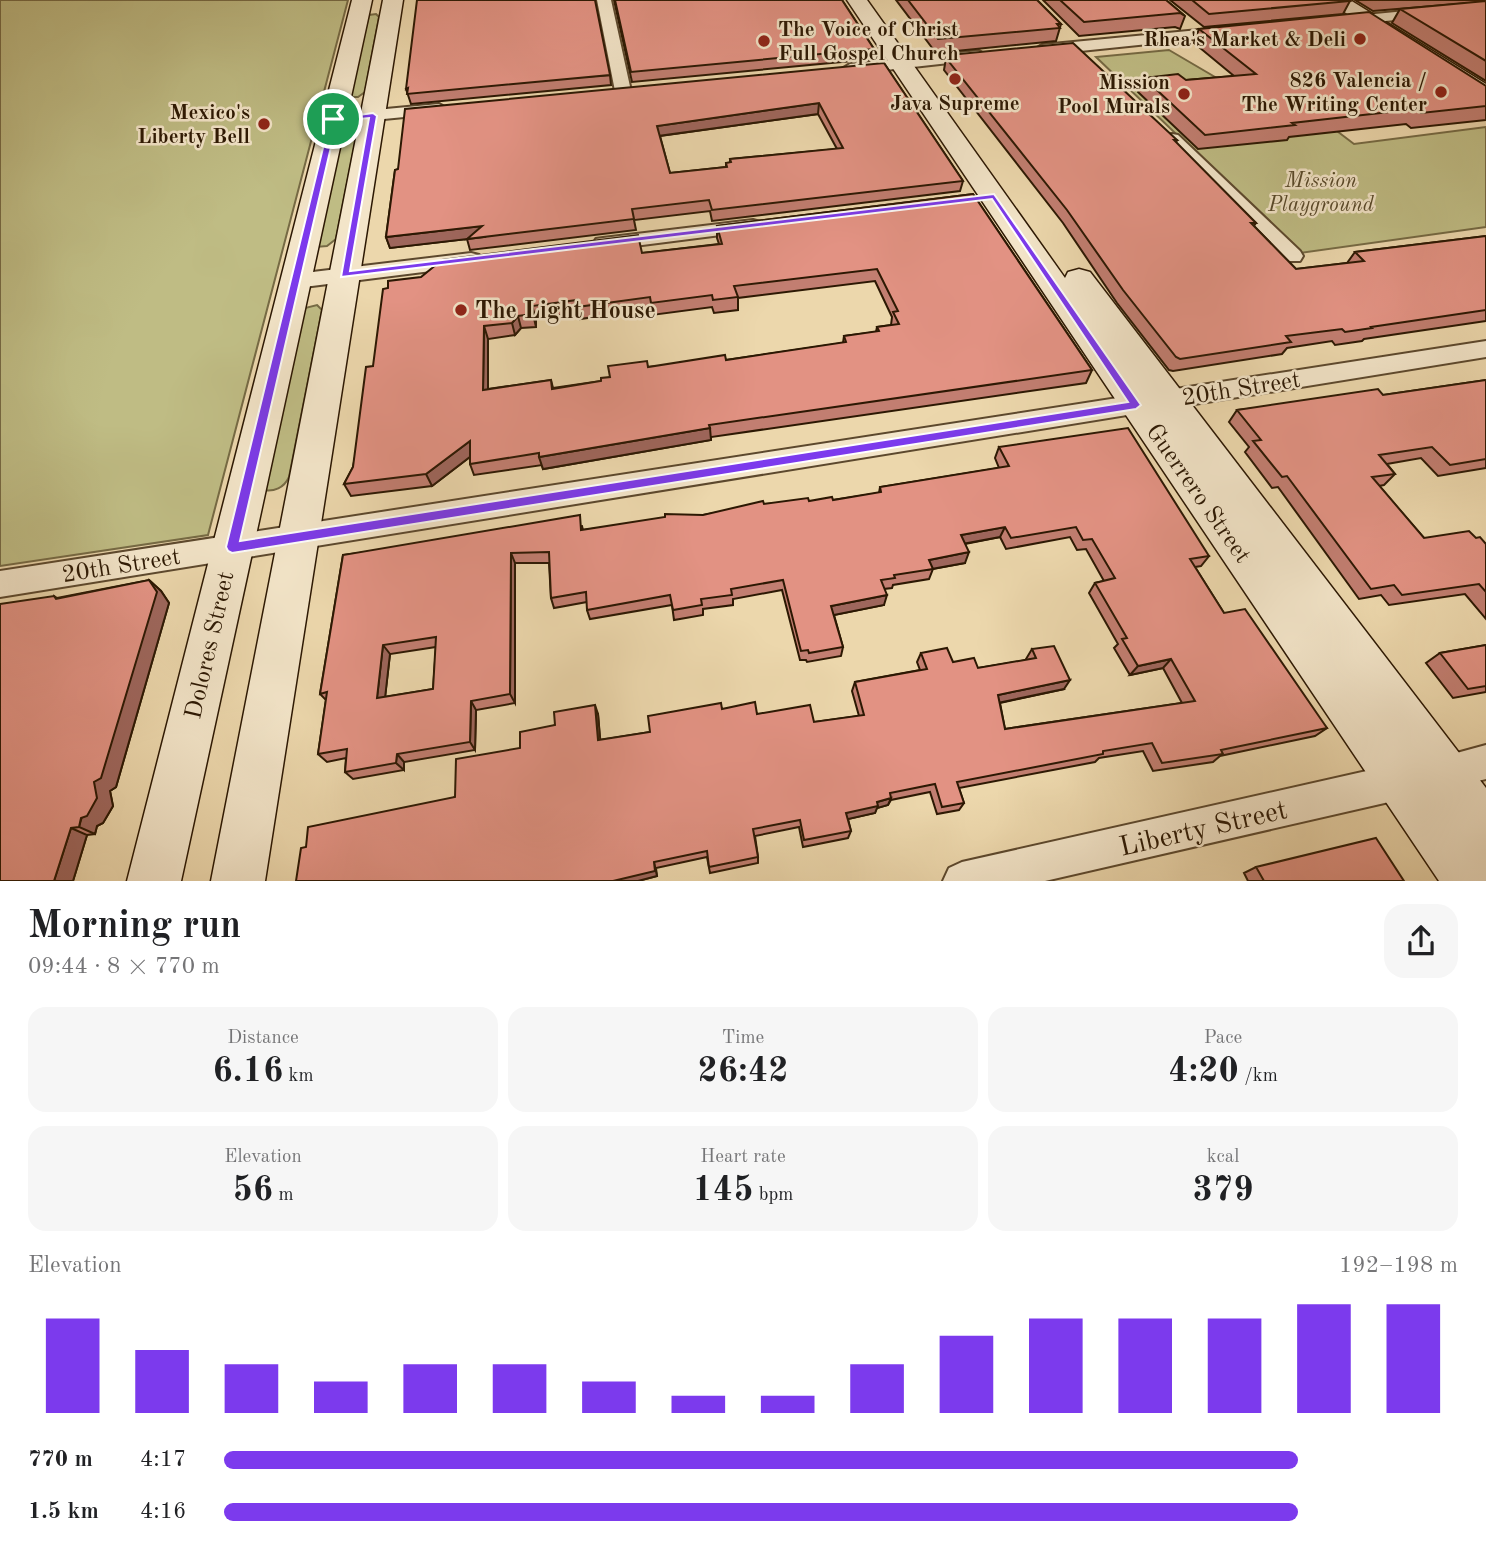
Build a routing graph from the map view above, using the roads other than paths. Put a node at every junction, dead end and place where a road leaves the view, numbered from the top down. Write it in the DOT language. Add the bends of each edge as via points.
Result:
graph roads {
  1 [pos="604,0"];
  2 [pos="857,0"];
  3 [pos="877,0"];
  4 [pos="1336,0"];
  5 [pos="377,4"];
  6 [pos="1486,7"];
  7 [pos="1366,19"];
  8 [pos="1182,20"];
  9 [pos="1329,22"];
  10 [pos="1059,29"];
  11 [pos="1252,30"];
  12 [pos="1200,35"];
  13 [pos="1077,47"];
  14 [pos="1024,52"];
  15 [pos="998,54"];
  16 [pos="1092,61"];
  17 [pos="911,63"];
  18 [pos="840,70"];
  19 [pos="623,91"];
  20 [pos="1486,94"];
  21 [pos="457,107"];
  22 [pos="373,116"];
  23 [pos="333,119"];
  24 [pos="1156,123"];
  25 [pos="777,223"];
  26 [pos="585,246"];
  27 [pos="1292,256"];
  28 [pos="489,257"];
  29 [pos="345,275"];
  30 [pos="296,281"];
  31 [pos="1486,349"];
  32 [pos="1152,402"];
  33 [pos="299,537"];
  34 [pos="232,547"];
  35 [pos="0,584"];
  36 [pos="1486,762"];
  37 [pos="1443,772"];
  38 [pos="1402,781"];
  39 [pos="1486,830"];
  40 [pos="154,881"];
  41 [pos="238,881"];
  42 [pos="962,881"];
  43 [pos="1471,881"];
  1 -- 19 [label="street"];
  2 -- 17 [label="main road, Guerrero Street"];
  3 -- 17 [label="main road, Guerrero Street"];
  4 -- 7 [label="main road"];
  5 -- 22 [label="main road, Dolores Street"];
  5 -- 23 [label="main road, Dolores Street"];
  6 -- 7 [label="street"];
  7 -- 9 [label="street"];
  7 -- 20 [label="main road"];
  8 -- 12 [label="street"];
  10 -- 13 [label="street"];
  11 -- 12 [label="street"];
  12 -- 13 [label="street"];
  13 -- 14 [label="street"];
  13 -- 16 [label="street"];
  15 -- 17 [label="street"];
  17 -- 18 [label="street"];
  17 -- 32 [label="main road, Guerrero Street"];
  17 -- 32 [label="main road, Guerrero Street" via="981,198"];
  21 -- 22 [label="street"];
  22 -- 23 [label="street"];
  22 -- 29 [label="main road, Dolores Street"];
  23 -- 30 [label="main road, Dolores Street"];
  24 -- 27 [label="street"];
  25 -- 26 [label="street"];
  28 -- 29 [label="street"];
  29 -- 30 [label="street"];
  29 -- 33 [label="main road, Dolores Street"];
  30 -- 34 [label="main road, Dolores Street"];
  31 -- 32 [label="street, 20th Street"];
  32 -- 33 [label="street, 20th Street"];
  32 -- 37 [label="main road, Guerrero Street"];
  32 -- 38 [label="main road, Guerrero Street"];
  33 -- 34 [label="street, 20th Street"];
  33 -- 41 [label="main road, Dolores Street"];
  34 -- 35 [label="street, 20th Street"];
  34 -- 40 [label="main road, Dolores Street"];
  36 -- 37 [label="street"];
  37 -- 39 [label="main road, Guerrero Street"];
  38 -- 42 [label="street, Liberty Street"];
  38 -- 43 [label="main road, Guerrero Street"];
}
